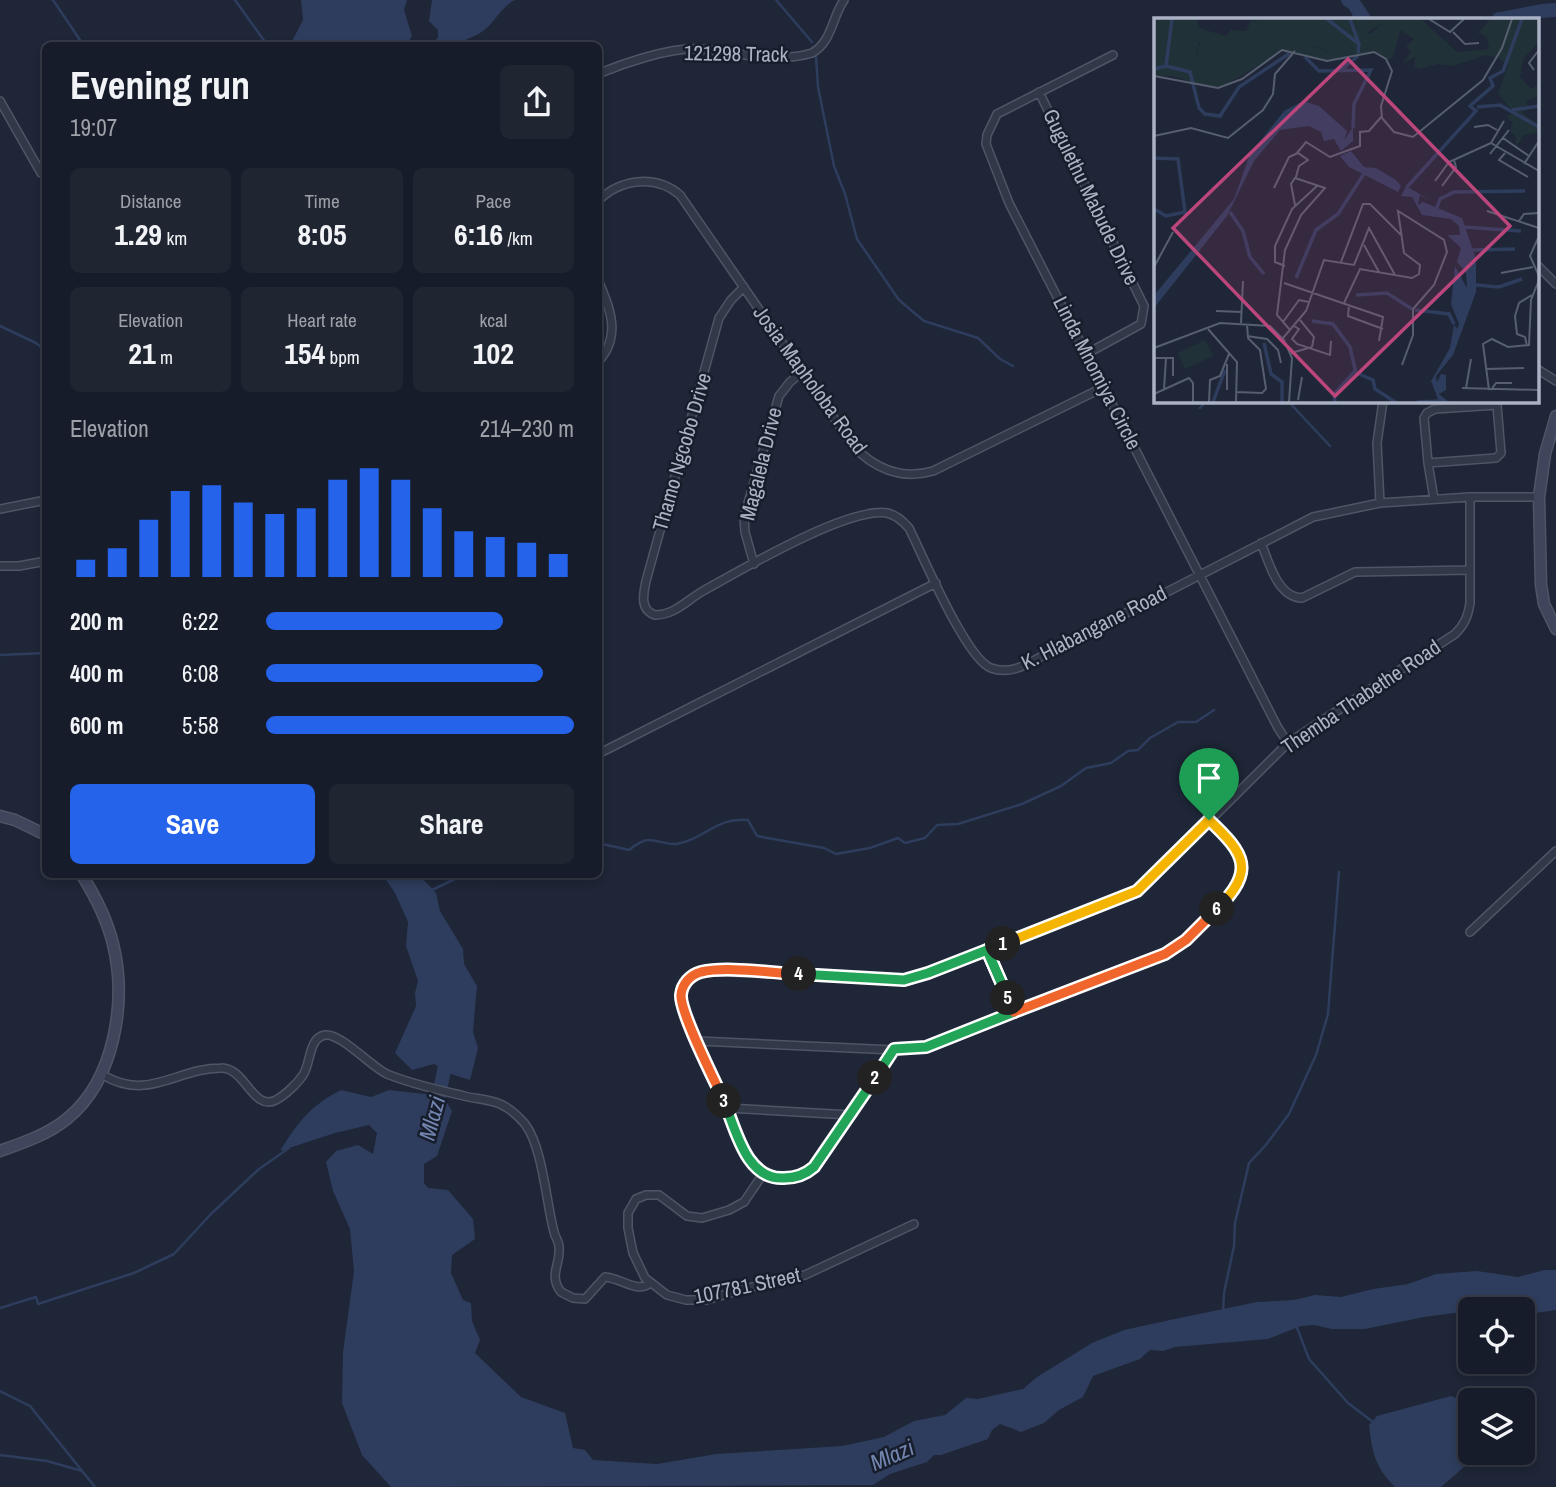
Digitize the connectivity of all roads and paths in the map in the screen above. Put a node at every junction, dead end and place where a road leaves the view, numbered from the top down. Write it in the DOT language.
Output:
graph roads {
  1 [pos="844,0"];
  2 [pos="1113,55"];
  3 [pos="602,72"];
  4 [pos="1039,92"];
  5 [pos="0,101"];
  6 [pos="41,173"];
  7 [pos="602,198"];
  8 [pos="1538,266"];
  9 [pos="1556,284"];
  10 [pos="744,287"];
  11 [pos="602,289"];
  12 [pos="1088,353"];
  13 [pos="602,355"];
  14 [pos="1538,370"];
  15 [pos="803,372"];
  16 [pos="1556,381"];
  17 [pos="1104,387"];
  18 [pos="1383,402"];
  19 [pos="1495,403"];
  20 [pos="1556,416"];
  21 [pos="1552,441"];
  22 [pos="1428,463"];
  23 [pos="1470,497"];
  24 [pos="1539,497"];
  25 [pos="1434,499"];
  26 [pos="42,501"];
  27 [pos="1380,503"];
  28 [pos="0,509"];
  29 [pos="1261,543"];
  30 [pos="42,562"];
  31 [pos="754,564"];
  32 [pos="0,566"];
  33 [pos="1470,570"];
  34 [pos="1200,574"];
  35 [pos="936,583"];
  36 [pos="660,615"];
  37 [pos="1556,629"];
  38 [pos="1288,743"];
  39 [pos="602,752"];
  40 [pos="0,816"];
  41 [pos="1209,820"];
  42 [pos="42,833"];
  43 [pos="1556,851"];
  44 [pos="84,878"];
  45 [pos="1470,932"];
  46 [pos="987,950"];
  47 [pos="1014,1012"];
  48 [pos="698,1041"];
  49 [pos="894,1049"];
  50 [pos="103,1075"];
  51 [pos="727,1108"];
  52 [pos="849,1115"];
  53 [pos="0,1151"];
  54 [pos="763,1174"];
  55 [pos="914,1224"];
  56 [pos="650,1283"];
  1 -- 3 [label="street, 121298 Track"];
  2 -- 4 [label="street, Linda Mnomiya Circle"];
  4 -- 12 [label="street, Linda Mnomiya Circle"];
  4 -- 12 [label="street, Gugulethu Mabude Drive"];
  5 -- 6 [label="street"];
  7 -- 10 [label="street, Josia Mapholoba Road"];
  8 -- 9 [label="street"];
  10 -- 15 [label="street, Josia Mapholoba Road"];
  10 -- 36 [label="street, Thamo Ngcobo Drive"];
  11 -- 13 [label="street"];
  12 -- 17 [label="street, Linda Mnomiya Circle"];
  14 -- 16 [label="street"];
  15 -- 17 [label="street, Josia Mapholoba Road"];
  15 -- 31 [label="street, Magalela Drive"];
  17 -- 34 [label="street, Linda Mnomiya Circle"];
  18 -- 27 [label="street"];
  19 -- 22 [label="street"];
  19 -- 22 [label="street"];
  20 -- 21 [label="street"];
  21 -- 24 [label="street"];
  22 -- 25 [label="street"];
  23 -- 24 [label="street, K. Hlabangane Road"];
  23 -- 25 [label="street, K. Hlabangane Road"];
  23 -- 33 [label="street, Themba Thabethe Road"];
  24 -- 37 [label="street"];
  25 -- 27 [label="street, K. Hlabangane Road"];
  26 -- 28 [label="street"];
  27 -- 29 [label="street, K. Hlabangane Road"];
  29 -- 33 [label="street"];
  29 -- 34 [label="street, K. Hlabangane Road"];
  30 -- 32 [label="street"];
  31 -- 35 [label="street, K. Hlabangane Road"];
  31 -- 36 [label="street, K. Hlabangane Road"];
  33 -- 38 [label="street, Themba Thabethe Road"];
  34 -- 35 [label="street, K. Hlabangane Road"];
  34 -- 38 [label="street, Linda Mnomiya Circle"];
  35 -- 39 [label="street"];
  38 -- 41 [label="street, Themba Thabethe Road"];
  40 -- 42 [label="street"];
  41 -- 46 [label="street, Themba Thabethe Road"];
  41 -- 47 [label="street"];
  43 -- 45 [label="street"];
  44 -- 50 [label="street"];
  46 -- 47 [label="street"];
  46 -- 48 [label="street, Themba Thabethe Road"];
  47 -- 49 [label="street"];
  48 -- 49 [label="street"];
  48 -- 51 [label="street, Themba Thabethe Road"];
  49 -- 52 [label="street"];
  50 -- 53 [label="street"];
  50 -- 56 [label="street, 107781 Street"];
  51 -- 52 [label="street"];
  51 -- 54 [label="street, Themba Thabethe Road"];
  52 -- 54 [label="street"];
  54 -- 56 [label="street"];
  55 -- 56 [label="street, 107781 Street"];
}
